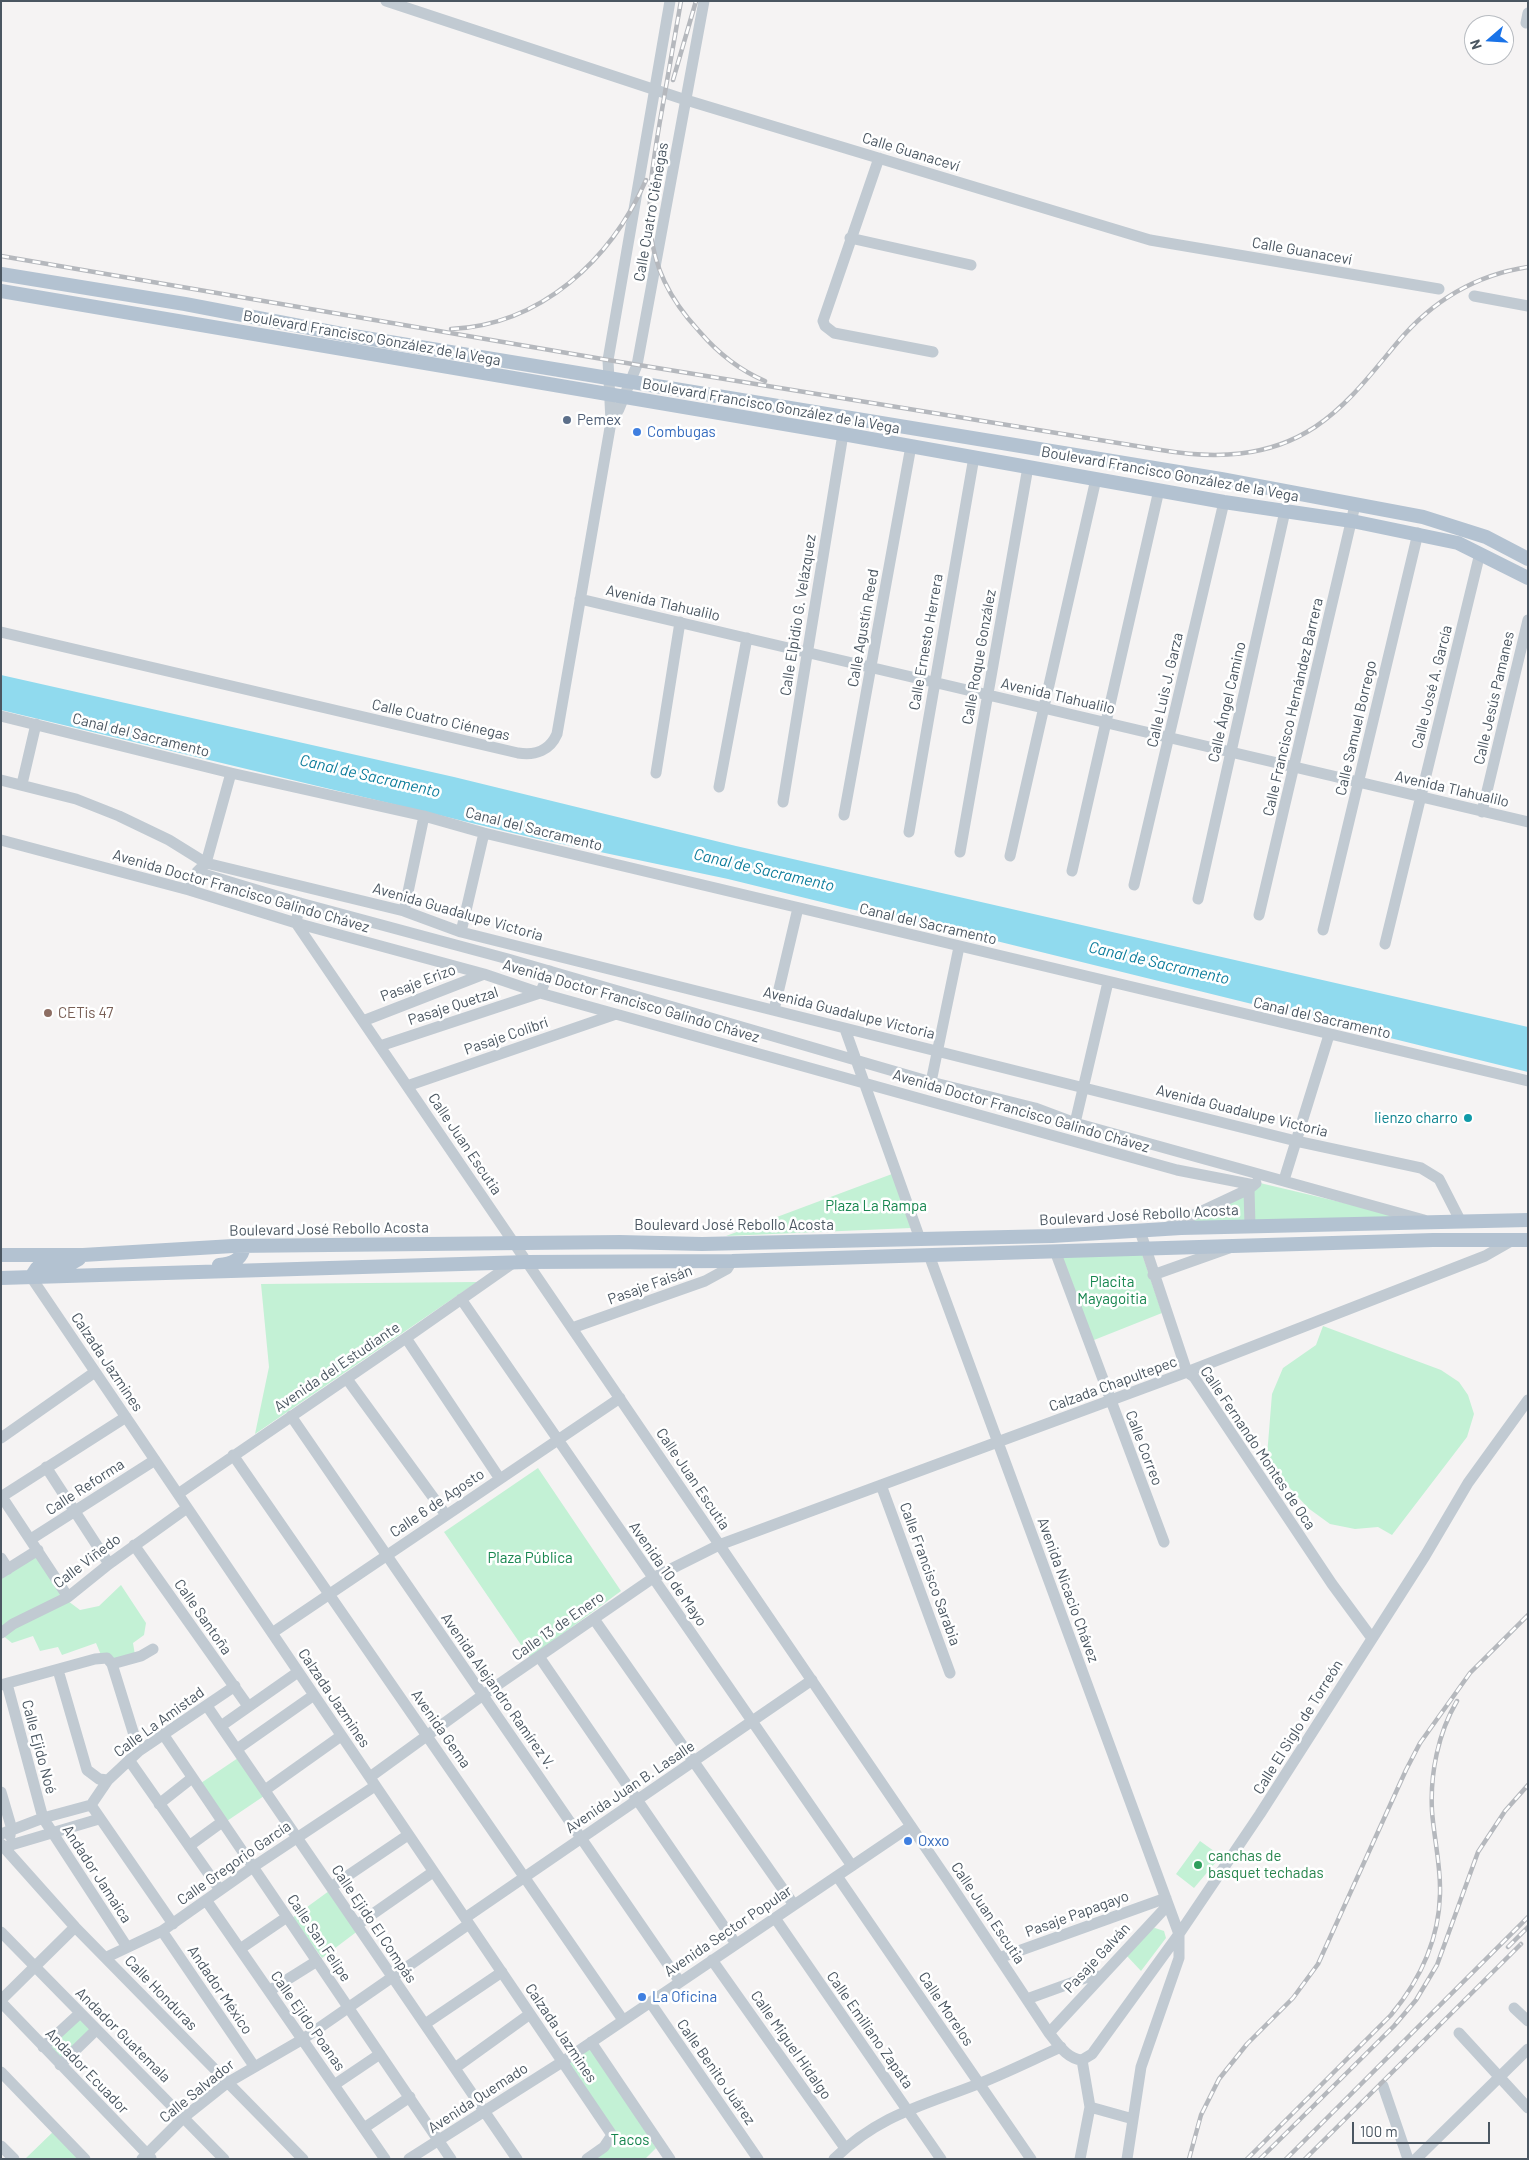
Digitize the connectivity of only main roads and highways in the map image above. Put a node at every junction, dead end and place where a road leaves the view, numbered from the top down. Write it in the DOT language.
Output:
graph roads {
  1 [pos="1,274"];
  2 [pos="70,285"];
  3 [pos="1,291"];
  4 [pos="67,302"];
  5 [pos="185,304"];
  6 [pos="181,320"];
  7 [pos="1528,558"];
  8 [pos="1528,578"];
  9 [pos="1528,1220"];
  10 [pos="1002,1237"];
  11 [pos="1528,1240"];
  12 [pos="244,1246"];
  13 [pos="1,1255"];
  14 [pos="83,1255"];
  15 [pos="929,1255"];
  16 [pos="186,1273"];
  17 [pos="31,1277"];
  18 [pos="1,1278"];
  1 -- 2 [label="main road, Boulevard Francisco González de la Vega"];
  2 -- 4 [label="main road"];
  2 -- 5 [label="main road, Boulevard Francisco González de la Vega"];
  3 -- 4 [label="main road, Boulevard Francisco González de la Vega"];
  4 -- 6 [label="main road, Boulevard Francisco González de la Vega"];
  5 -- 6 [label="main road"];
  5 -- 7 [label="main road, Boulevard Francisco González de la Vega"];
  6 -- 8 [label="main road, Boulevard Francisco González de la Vega"];
  9 -- 10 [label="main road, Boulevard José Rebollo Acosta"];
  10 -- 12 [label="main road, Boulevard José Rebollo Acosta"];
  10 -- 15 [label="main road"];
  11 -- 15 [label="main road"];
  12 -- 14 [label="main road, Boulevard José Rebollo Acosta"];
  12 -- 16 [label="main road"];
  13 -- 14 [label="main road, Boulevard José Rebollo Acosta"];
  14 -- 17 [label="main road"];
  15 -- 16 [label="main road"];
  16 -- 17 [label="main road"];
  17 -- 18 [label="main road"];
}
